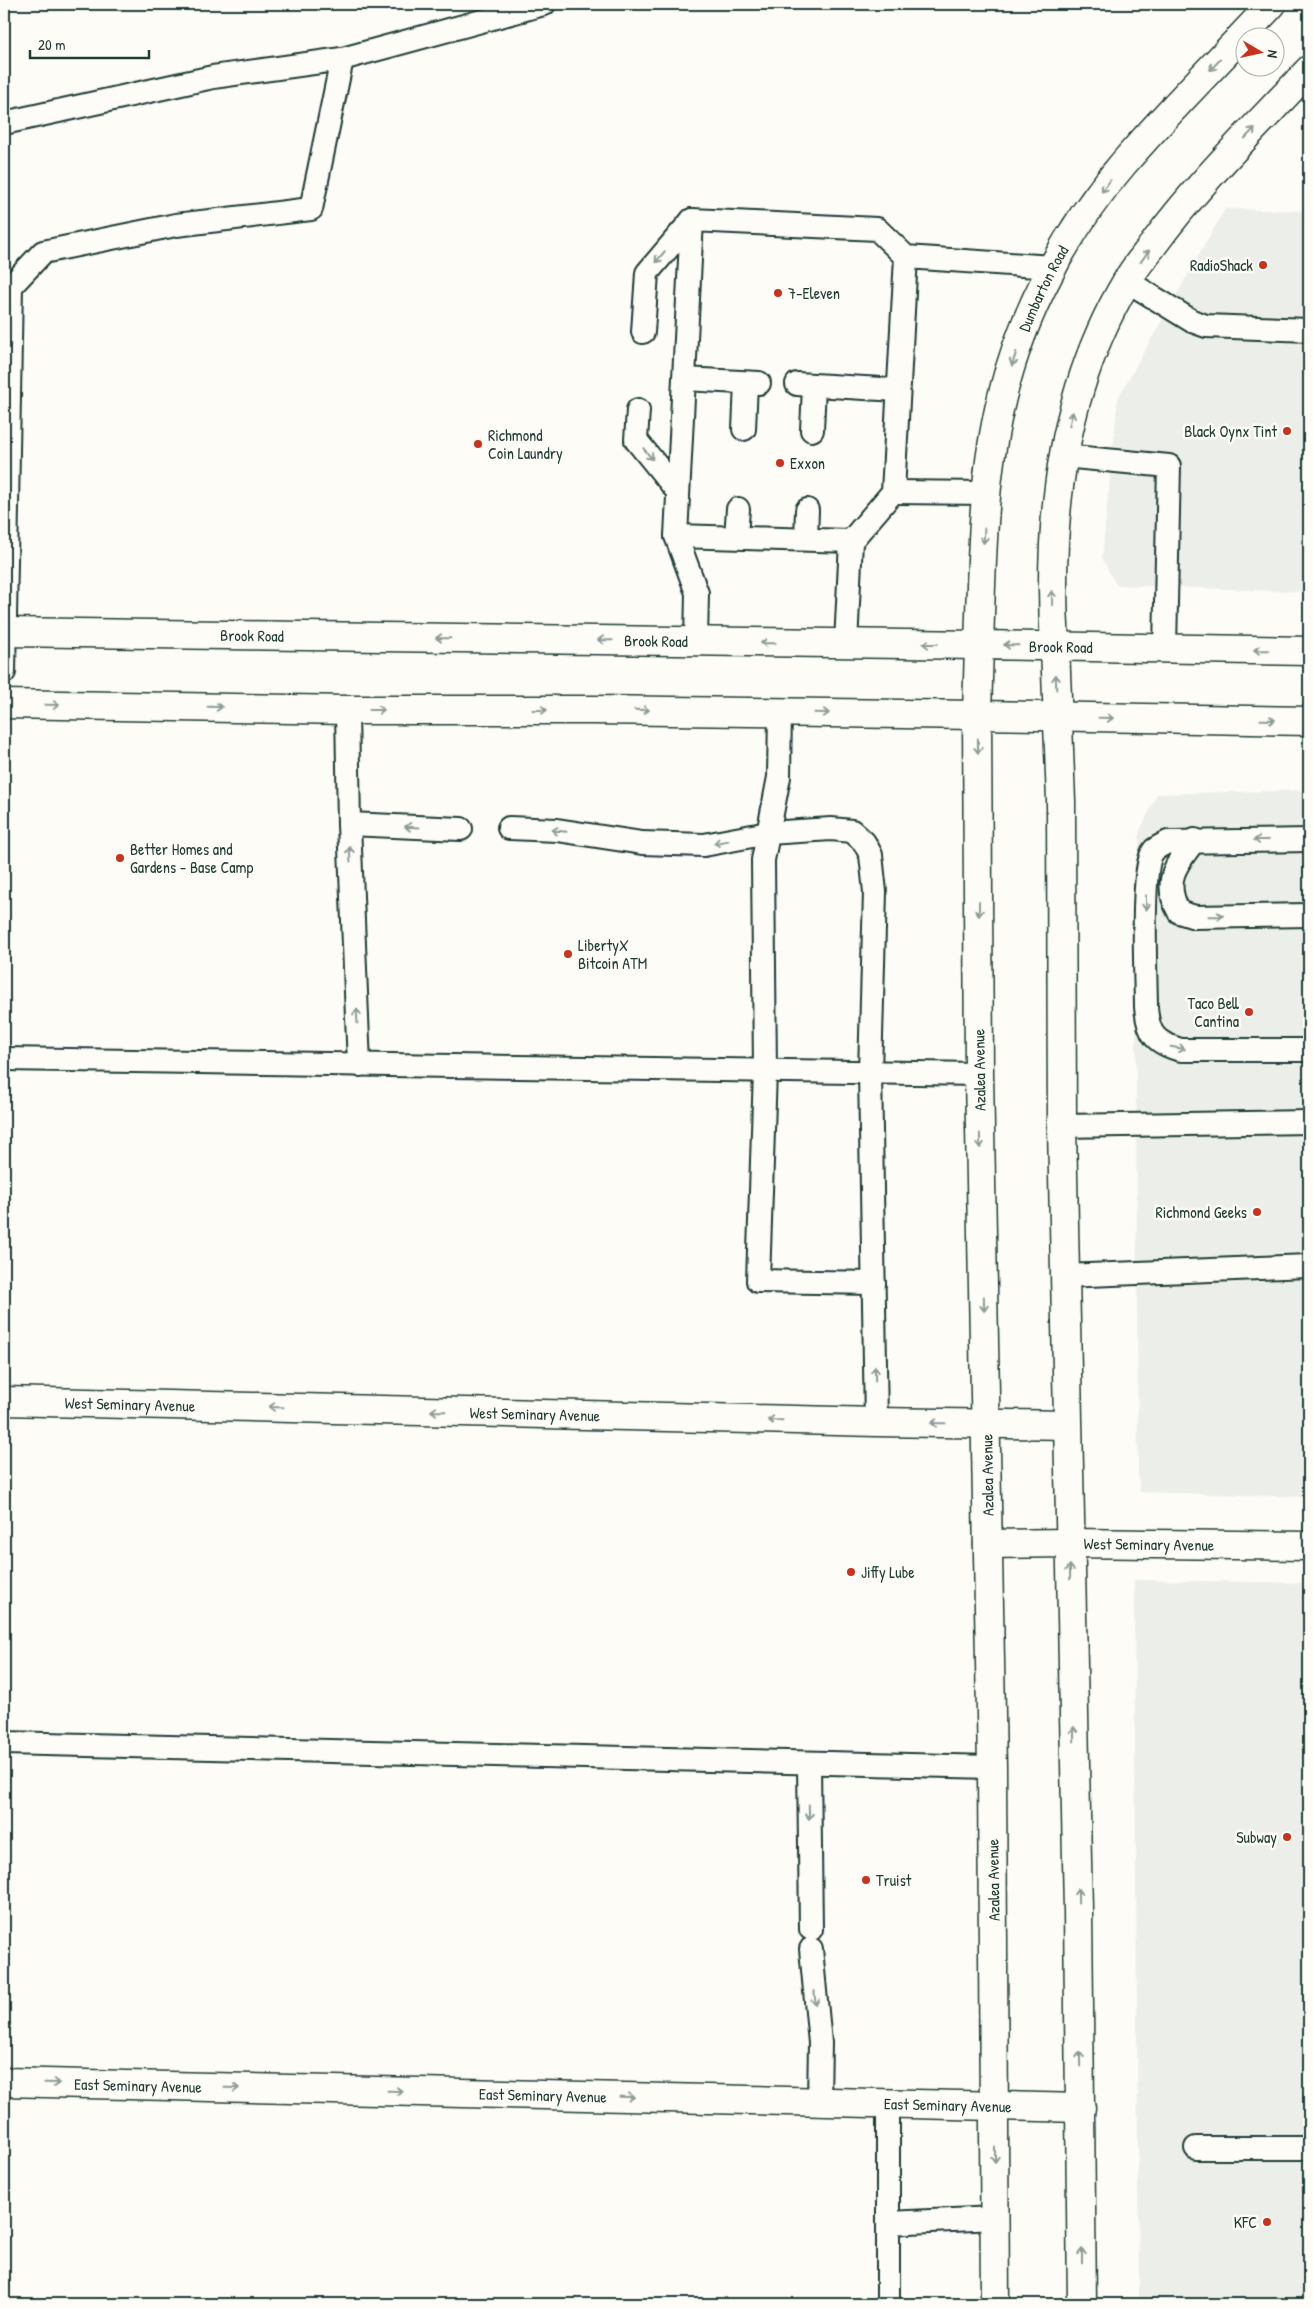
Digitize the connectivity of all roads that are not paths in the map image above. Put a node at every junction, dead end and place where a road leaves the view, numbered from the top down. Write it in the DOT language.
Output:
graph roads {
  1 [pos="544,4"];
  2 [pos="1272,4"];
  3 [pos="342,59"];
  4 [pos="1309,70"];
  5 [pos="4,123"];
  6 [pos="692,220"];
  7 [pos="906,257"];
  8 [pos="1052,267"];
  9 [pos="1127,280"];
  10 [pos="1309,330"];
  11 [pos="643,332"];
  12 [pos="684,379"];
  13 [pos="898,390"];
  14 [pos="638,410"];
  15 [pos="744,429"];
  16 [pos="812,430"];
  17 [pos="1063,456"];
  18 [pos="678,492"];
  19 [pos="893,492"];
  20 [pos="988,493"];
  21 [pos="738,509"];
  22 [pos="808,510"];
  23 [pos="676,536"];
  24 [pos="736,537"];
  25 [pos="806,539"];
  26 [pos="851,541"];
  27 [pos="5,632"];
  28 [pos="696,642"];
  29 [pos="846,644"];
  30 [pos="979,645"];
  31 [pos="1055,646"];
  32 [pos="1165,648"];
  33 [pos="1309,651"];
  34 [pos="4,672"];
  35 [pos="4,704"];
  36 [pos="347,710"];
  37 [pos="780,713"];
  38 [pos="977,715"];
  39 [pos="1057,717"];
  40 [pos="1309,721"];
  41 [pos="348,824"];
  42 [pos="509,828"];
  43 [pos="461,829"];
  44 [pos="768,832"];
  45 [pos="1195,840"];
  46 [pos="1309,840"];
  47 [pos="1309,915"];
  48 [pos="1309,1050"];
  49 [pos="4,1059"];
  50 [pos="359,1065"];
  51 [pos="765,1070"];
  52 [pos="870,1072"];
  53 [pos="979,1074"];
  54 [pos="1309,1122"];
  55 [pos="1062,1126"];
  56 [pos="1309,1266"];
  57 [pos="1064,1276"];
  58 [pos="874,1283"];
  59 [pos="4,1401"];
  60 [pos="876,1422"];
  61 [pos="987,1424"];
  62 [pos="1067,1425"];
  63 [pos="1069,1543"];
  64 [pos="988,1544"];
  65 [pos="1309,1546"];
  66 [pos="4,1743"];
  67 [pos="809,1763"];
  68 [pos="992,1767"];
  69 [pos="4,2082"];
  70 [pos="819,2100"];
  71 [pos="888,2103"];
  72 [pos="995,2106"];
  73 [pos="1081,2108"];
  74 [pos="1196,2148"];
  75 [pos="1309,2148"];
  76 [pos="995,2218"];
  77 [pos="888,2223"];
  78 [pos="888,2304"];
  79 [pos="995,2304"];
  80 [pos="1082,2304"];
  1 -- 3 [label="lane"];
  2 -- 8 [label="main road, Dumbarton Road, one-way"];
  3 -- 5 [label="lane"];
  3 -- 27 [label="lane"];
  9 -- 4 [label="main road, one-way"];
  6 -- 7 [label="lane"];
  6 -- 11 [label="lane, one-way"];
  6 -- 12 [label="lane"];
  7 -- 8 [label="lane"];
  7 -- 13 [label="lane"];
  8 -- 20 [label="main road, Dumbarton Road, one-way"];
  9 -- 10 [label="lane"];
  17 -- 9 [label="main road, one-way"];
  12 -- 15 [label="lane"];
  12 -- 18 [label="lane"];
  13 -- 16 [label="lane"];
  13 -- 19 [label="lane"];
  14 -- 18 [label="lane, one-way"];
  31 -- 17 [label="main road, one-way"];
  17 -- 32 [label="lane"];
  18 -- 23 [label="lane"];
  19 -- 20 [label="lane"];
  19 -- 26 [label="lane"];
  20 -- 30 [label="main road, Dumbarton Road, one-way"];
  21 -- 24 [label="lane"];
  22 -- 25 [label="lane"];
  23 -- 24 [label="lane"];
  23 -- 28 [label="lane"];
  24 -- 25 [label="lane"];
  25 -- 26 [label="lane"];
  26 -- 29 [label="lane"];
  28 -- 27 [label="main road, Brook Road, one-way"];
  27 -- 34 [label="lane"];
  29 -- 28 [label="main road, Brook Road, one-way"];
  30 -- 29 [label="main road, Brook Road, one-way"];
  31 -- 30 [label="main road, Brook Road, one-way"];
  30 -- 38 [label="main road, Azalea Avenue"];
  31 -- 32 [label="main road, Brook Road"];
  39 -- 31 [label="main road, one-way"];
  33 -- 32 [label="main road, Brook Road, one-way"];
  35 -- 36 [label="main road, one-way"];
  36 -- 37 [label="main road, one-way"];
  36 -- 41 [label="lane"];
  37 -- 38 [label="main road, one-way"];
  37 -- 44 [label="lane"];
  38 -- 39 [label="main road"];
  38 -- 53 [label="main road, Azalea Avenue, one-way"];
  39 -- 40 [label="main road, one-way"];
  39 -- 55 [label="main road"];
  43 -- 41 [label="lane, one-way"];
  50 -- 41 [label="lane, one-way"];
  44 -- 42 [label="lane, one-way"];
  44 -- 51 [label="lane"];
  44 -- 52 [label="lane"];
  46 -- 45 [label="lane, one-way"];
  45 -- 47 [label="lane, one-way"];
  45 -- 48 [label="lane, one-way"];
  49 -- 50 [label="lane"];
  50 -- 51 [label="lane"];
  51 -- 52 [label="lane"];
  51 -- 58 [label="lane"];
  52 -- 53 [label="lane"];
  52 -- 58 [label="lane"];
  53 -- 61 [label="main road, Azalea Avenue, one-way"];
  54 -- 55 [label="lane"];
  55 -- 57 [label="main road"];
  56 -- 57 [label="lane"];
  57 -- 62 [label="main road"];
  60 -- 58 [label="lane, one-way"];
  60 -- 59 [label="main road, West Seminary Avenue, one-way"];
  61 -- 60 [label="main road, West Seminary Avenue, one-way"];
  61 -- 62 [label="main road, West Seminary Avenue"];
  61 -- 64 [label="main road, Azalea Avenue"];
  62 -- 63 [label="main road"];
  63 -- 64 [label="main road, West Seminary Avenue"];
  63 -- 65 [label="main road, West Seminary Avenue"];
  73 -- 63 [label="main road, one-way"];
  64 -- 68 [label="main road, Azalea Avenue"];
  66 -- 67 [label="lane"];
  67 -- 68 [label="lane"];
  67 -- 70 [label="lane, one-way"];
  68 -- 72 [label="main road, Azalea Avenue"];
  69 -- 70 [label="main road, East Seminary Avenue, one-way"];
  70 -- 71 [label="main road, East Seminary Avenue"];
  71 -- 72 [label="main road, East Seminary Avenue"];
  71 -- 77 [label="lane"];
  72 -- 73 [label="main road, East Seminary Avenue"];
  72 -- 76 [label="main road, Azalea Avenue, one-way"];
  80 -- 73 [label="main road, one-way"];
  74 -- 75 [label="lane"];
  76 -- 77 [label="lane"];
  76 -- 79 [label="main road, Azalea Avenue"];
  77 -- 78 [label="lane"];
}
